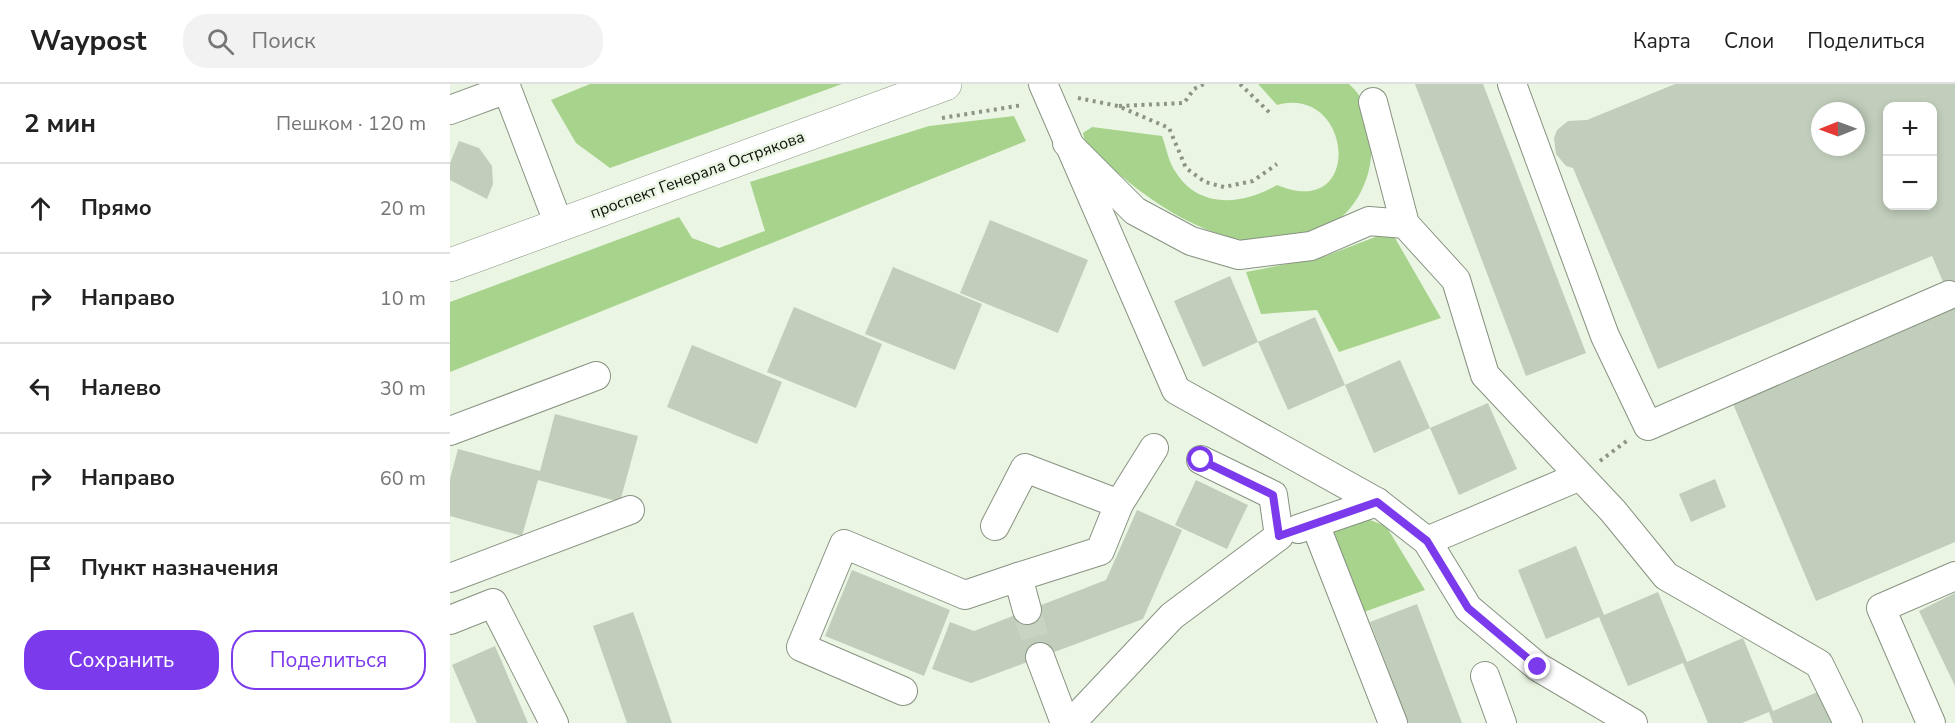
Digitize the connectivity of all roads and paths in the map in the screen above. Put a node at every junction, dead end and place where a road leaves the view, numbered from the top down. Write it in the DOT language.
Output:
graph roads {
  1 [pos="945,84"];
  2 [pos="1043,84"];
  3 [pos="1204,84"];
  4 [pos="1240,84"];
  5 [pos="1512,84"];
  6 [pos="511,86"];
  7 [pos="1082,98"];
  8 [pos="1373,102"];
  9 [pos="1118,106"];
  10 [pos="450,110"];
  11 [pos="1270,113"];
  12 [pos="1067,143"];
  13 [pos="1277,164"];
  14 [pos="1405,224"];
  15 [pos="559,225"];
  16 [pos="450,265"];
  17 [pos="1949,295"];
  18 [pos="596,376"];
  19 [pos="1648,426"];
  20 [pos="450,431"];
  21 [pos="1154,448"];
  22 [pos="1201,460"];
  23 [pos="1578,477"];
  24 [pos="1377,502"];
  25 [pos="1119,504"];
  26 [pos="630,510"];
  27 [pos="1315,524"];
  28 [pos="995,526"];
  29 [pos="1279,536"];
  30 [pos="1427,541"];
  31 [pos="1955,576"];
  32 [pos="450,578"];
  33 [pos="1018,578"];
  34 [pos="1027,610"];
  35 [pos="450,620"];
  36 [pos="1040,657"];
  37 [pos="1485,676"];
  38 [pos="903,691"];
  39 [pos="554,723"];
  40 [pos="1065,723"];
  41 [pos="1071,723"];
  42 [pos="1393,723"];
  43 [pos="1502,723"];
  44 [pos="1633,723"];
  45 [pos="1848,723"];
  46 [pos="1931,723"];
  1 -- 15 [label="main road, проспект Генерала Острякова"];
  2 -- 12 [label="street"];
  3 -- 9 [label="path"];
  4 -- 11 [label="path"];
  5 -- 19 [label="street"];
  6 -- 10 [label="street"];
  6 -- 15 [label="street"];
  7 -- 9 [label="path"];
  8 -- 14 [label="street"];
  9 -- 13 [label="path"];
  12 -- 14 [label="street"];
  12 -- 24 [label="street"];
  14 -- 23 [label="street"];
  15 -- 16 [label="main road, проспект Генерала Острякова"];
  17 -- 19 [label="street"];
  18 -- 20 [label="street"];
  19 -- 23 [label="path"];
  21 -- 25 [label="street"];
  22 -- 29 [label="street"];
  23 -- 30 [label="street"];
  23 -- 45 [label="street"];
  24 -- 27 [label="street"];
  24 -- 30 [label="street"];
  25 -- 28 [label="street"];
  25 -- 33 [label="street"];
  26 -- 32 [label="street"];
  27 -- 29 [label="street"];
  27 -- 42 [label="street"];
  29 -- 41 [label="street"];
  30 -- 44 [label="street"];
  31 -- 46 [label="street"];
  33 -- 34 [label="street"];
  33 -- 38 [label="street"];
  35 -- 39 [label="street"];
  36 -- 40 [label="street"];
  37 -- 43 [label="street"];
}
